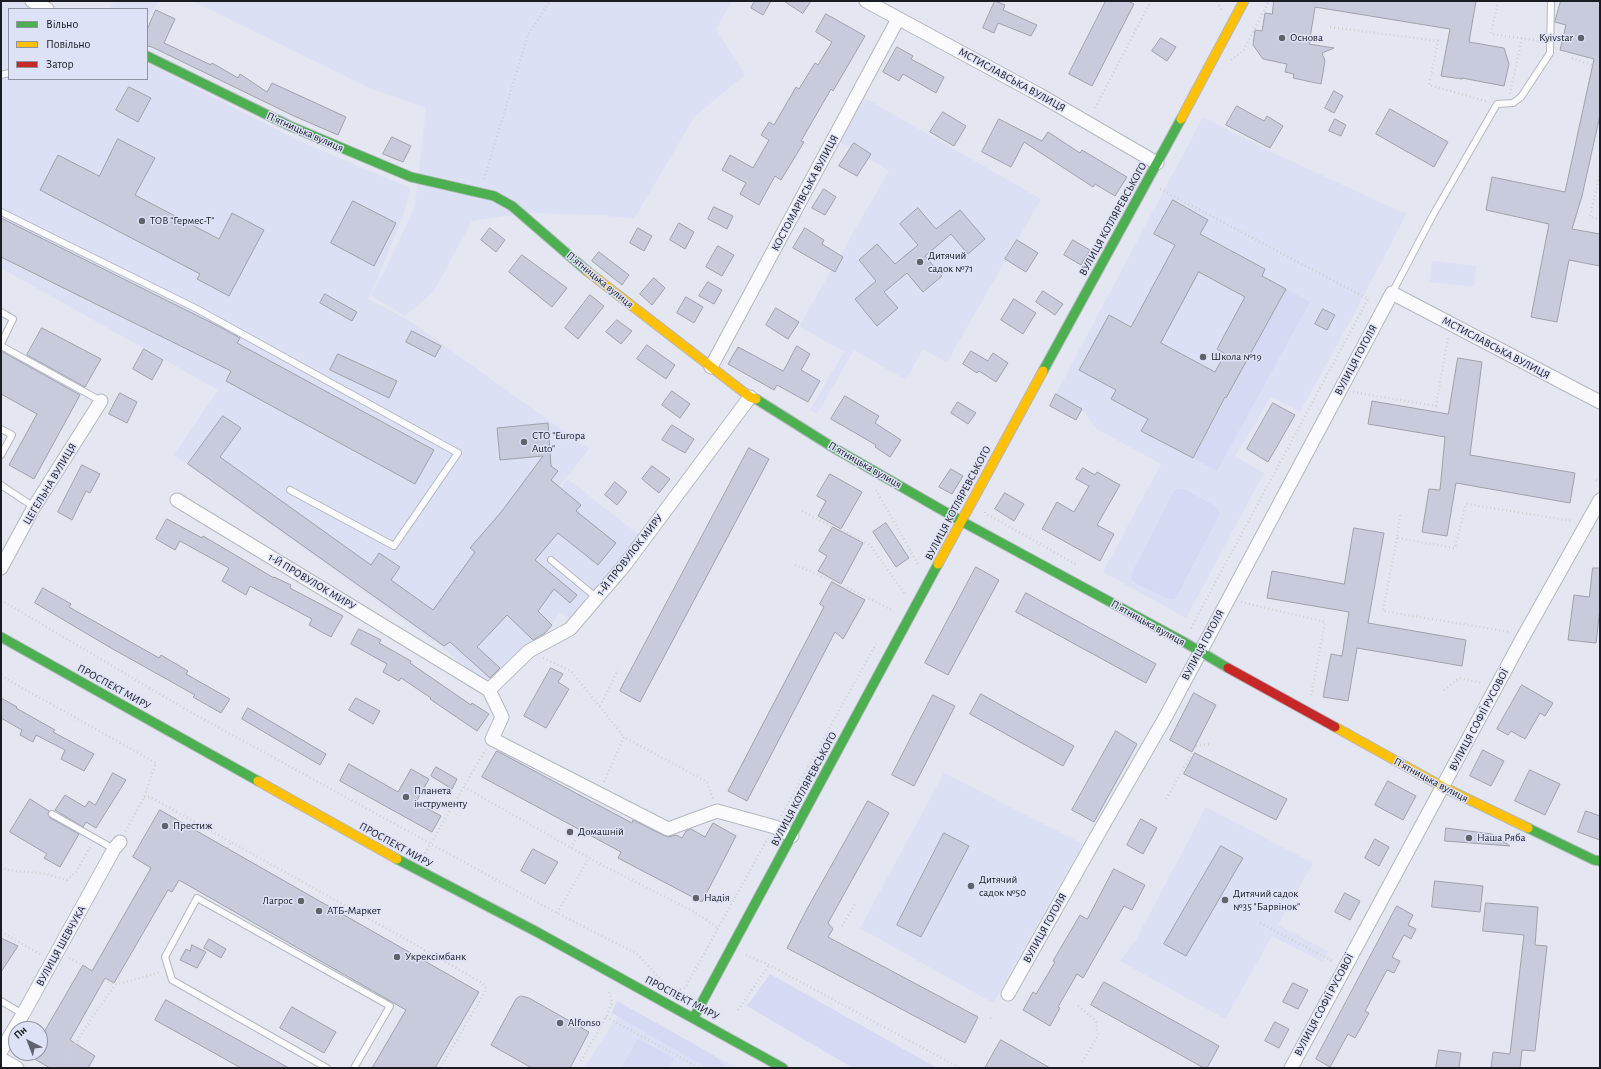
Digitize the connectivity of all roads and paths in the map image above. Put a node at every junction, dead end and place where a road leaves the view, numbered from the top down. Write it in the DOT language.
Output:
graph roads {
  1 [pos="32,1"];
  2 [pos="550,1"];
  3 [pos="866,1"];
  4 [pos="1151,1"];
  5 [pos="1218,1"];
  6 [pos="1244,1"];
  7 [pos="1269,1"];
  8 [pos="1498,1"];
  9 [pos="1551,1"];
  10 [pos="45,8"];
  11 [pos="1221,11"];
  12 [pos="898,18"];
  13 [pos="1330,26"];
  14 [pos="1522,38"];
  15 [pos="1549,43"];
  16 [pos="148,56"];
  17 [pos="1572,58"];
  18 [pos="1226,64"];
  19 [pos="1600,68"];
  20 [pos="1497,104"];
  21 [pos="1508,104"];
  22 [pos="1095,108"];
  23 [pos="1157,163"];
  24 [pos="1600,172"];
  25 [pos="1160,188"];
  26 [pos="479,192"];
  27 [pos="1,212"];
  28 [pos="1600,219"];
  29 [pos="1392,293"];
  30 [pos="1,312"];
  31 [pos="1448,337"];
  32 [pos="1,345"];
  33 [pos="711,367"];
  34 [pos="1351,392"];
  35 [pos="750,397"];
  36 [pos="101,401"];
  37 [pos="1600,402"];
  38 [pos="1,429"];
  39 [pos="1,455"];
  40 [pos="1596,480"];
  41 [pos="1600,482"];
  42 [pos="1,485"];
  43 [pos="874,487"];
  44 [pos="290,490"];
  45 [pos="177,500"];
  46 [pos="1600,500"];
  47 [pos="34,507"];
  48 [pos="802,511"];
  49 [pos="1400,515"];
  50 [pos="1573,520"];
  51 [pos="962,521"];
  52 [pos="834,527"];
  53 [pos="840,529"];
  54 [pos="1397,538"];
  55 [pos="551,560"];
  56 [pos="795,566"];
  57 [pos="919,566"];
  58 [pos="1,568"];
  59 [pos="833,581"];
  60 [pos="840,584"];
  61 [pos="904,593"];
  62 [pos="597,598"];
  63 [pos="1,600"];
  64 [pos="1237,601"];
  65 [pos="890,618"];
  66 [pos="1191,628"];
  67 [pos="1510,632"];
  68 [pos="1,637"];
  69 [pos="879,638"];
  70 [pos="529,651"];
  71 [pos="1199,652"];
  72 [pos="618,670"];
  73 [pos="1,676"];
  74 [pos="1482,683"];
  75 [pos="488,690"];
  76 [pos="1444,690"];
  77 [pos="1311,697"];
  78 [pos="600,706"];
  79 [pos="624,737"];
  80 [pos="492,739"];
  81 [pos="1210,744"];
  82 [pos="1196,746"];
  83 [pos="1193,752"];
  84 [pos="464,786"];
  85 [pos="1443,787"];
  86 [pos="599,794"];
  87 [pos="144,797"];
  88 [pos="1166,799"];
  89 [pos="717,811"];
  90 [pos="52,814"];
  91 [pos="775,827"];
  92 [pos="580,830"];
  93 [pos="792,836"];
  94 [pos="96,838"];
  95 [pos="231,842"];
  96 [pos="430,843"];
  97 [pos="117,846"];
  98 [pos="228,848"];
  99 [pos="571,848"];
  100 [pos="589,858"];
  101 [pos="1600,861"];
  102 [pos="1,866"];
  103 [pos="416,870"];
  104 [pos="855,904"];
  105 [pos="557,913"];
  106 [pos="1260,923"];
  107 [pos="842,926"];
  108 [pos="718,928"];
  109 [pos="1,932"];
  110 [pos="425,950"];
  111 [pos="746,955"];
  112 [pos="420,958"];
  113 [pos="52,961"];
  114 [pos="1332,961"];
  115 [pos="770,965"];
  116 [pos="169,970"];
  117 [pos="105,979"];
  118 [pos="115,985"];
  119 [pos="666,985"];
  120 [pos="671,990"];
  121 [pos="609,992"];
  122 [pos="1008,994"];
  123 [pos="1,1001"];
  124 [pos="1078,1006"];
  125 [pos="738,1010"];
  126 [pos="23,1014"];
  127 [pos="606,1017"];
  128 [pos="694,1017"];
  129 [pos="1,1051"];
  130 [pos="1,1059"];
  131 [pos="581,1061"];
  132 [pos="1082,1062"];
  133 [pos="17,1068"];
  134 [pos="60,1068"];
  135 [pos="327,1068"];
  136 [pos="354,1068"];
  137 [pos="440,1068"];
  138 [pos="700,1068"];
  139 [pos="783,1068"];
  140 [pos="960,1068"];
  141 [pos="1291,1068"];
  1 -- 10 [label="street"];
  2 -- 26 [label="path"];
  3 -- 12 [label="street, МСТИСЛАВСЬКА ВУЛИЦЯ"];
  4 -- 22 [label="path"];
  5 -- 11 [label="path"];
  6 -- 23 [label="street, ВУЛИЦЯ КОТЛЯРЕВСЬКОГО"];
  7 -- 18 [label="path"];
  8 -- 14 [label="path"];
  9 -- 15 [label="lane"];
  12 -- 23 [label="street, МСТИСЛАВСЬКА ВУЛИЦЯ"];
  12 -- 33 [label="street, КОСТОМАРІВСЬКА ВУЛИЦЯ"];
  13 -- 20 [label="path"];
  14 -- 15 [label="path"];
  14 -- 21 [label="path"];
  15 -- 21 [label="lane"];
  16 -- 26 [label="street, Пʼятницька вулиця"];
  17 -- 19 [label="path"];
  20 -- 21 [label="lane"];
  20 -- 29 [label="lane"];
  23 -- 51 [label="street, ВУЛИЦЯ КОТЛЯРЕВСЬКОГО"];
  24 -- 28 [label="path"];
  25 -- 66 [label="path"];
  26 -- 33 [label="street, Пʼятницька вулиця"];
  27 -- 44 [label="lane"];
  29 -- 37 [label="street, МСТИСЛАВСЬКА ВУЛИЦЯ"];
  29 -- 71 [label="street, ВУЛИЦЯ ГОГОЛЯ"];
  30 -- 32 [label="lane"];
  31 -- 34 [label="path"];
  32 -- 36 [label="lane"];
  33 -- 35 [label="street, Пʼятницька вулиця"];
  35 -- 51 [label="street, Пʼятницька вулиця"];
  35 -- 62 [label="street, 1-Й ПРОВУЛОК МИРУ"];
  36 -- 47 [label="street, ЦЕГЕЛЬНА ВУЛИЦЯ"];
  38 -- 39 [label="lane"];
  40 -- 41 [label="path"];
  42 -- 47 [label="lane"];
  43 -- 57 [label="path"];
  45 -- 75 [label="street, 1-Й ПРОВУЛОК МИРУ"];
  46 -- 85 [label="street, ВУЛИЦЯ СОФІЇ РУСОВОЇ"];
  47 -- 58 [label="street, ЦЕГЕЛЬНА ВУЛИЦЯ"];
  48 -- 52 [label="path"];
  49 -- 54 [label="path"];
  50 -- 54 [label="path"];
  51 -- 71 [label="street, Пʼятницька вулиця"];
  51 -- 93 [label="street, ВУЛИЦЯ КОТЛЯРЕВСЬКОГО"];
  53 -- 61 [label="path"];
  54 -- 67 [label="path"];
  55 -- 62 [label="lane"];
  56 -- 59 [label="path"];
  60 -- 65 [label="path"];
  62 -- 70 [label="street, 1-Й ПРОВУЛОК МИРУ"];
  63 -- 96 [label="path"];
  64 -- 77 [label="path"];
  68 -- 103 [label="street, ПРОСПЕКТ МИРУ"];
  69 -- 91 [label="path"];
  70 -- 75 [label="street, 1-Й ПРОВУЛОК МИРУ"];
  70 -- 78 [label="path"];
  71 -- 85 [label="street, Пʼятницька вулиця"];
  71 -- 122 [label="street, ВУЛИЦЯ ГОГОЛЯ"];
  72 -- 78 [label="path"];
  73 -- 87 [label="path"];
  74 -- 76 [label="path"];
  75 -- 80 [label="street"];
  78 -- 79 [label="path"];
  79 -- 86 [label="path"];
  79 -- 89 [label="path"];
  80 -- 84 [label="path"];
  80 -- 86 [label="street"];
  81 -- 82 [label="path"];
  83 -- 88 [label="path"];
  84 -- 96 [label="path"];
  84 -- 99 [label="path"];
  85 -- 101 [label="street, Пʼятницька вулиця"];
  85 -- 141 [label="street, ВУЛИЦЯ СОФІЇ РУСОВОЇ"];
  86 -- 89 [label="street"];
  87 -- 95 [label="path"];
  87 -- 97 [label="path"];
  89 -- 91 [label="street"];
  90 -- 94 [label="lane"];
  91 -- 93 [label="street"];
  91 -- 108 [label="path"];
  92 -- 99 [label="path"];
  93 -- 128 [label="street, ВУЛИЦЯ КОТЛЯРЕВСЬКОГО"];
  94 -- 97 [label="lane"];
  94 -- 102 [label="path"];
  95 -- 98 [label="path"];
  95 -- 110 [label="path"];
  96 -- 103 [label="path"];
  96 -- 105 [label="path"];
  97 -- 113 [label="street, ВУЛИЦЯ ШЕВЧУКА"];
  99 -- 100 [label="path"];
  100 -- 105 [label="path"];
  100 -- 108 [label="path"];
  103 -- 128 [label="street, ПРОСПЕКТ МИРУ"];
  104 -- 107 [label="path"];
  105 -- 119 [label="path"];
  106 -- 114 [label="path"];
  108 -- 120 [label="path"];
  109 -- 113 [label="path"];
  110 -- 112 [label="path"];
  110 -- 137 [label="path"];
  111 -- 115 [label="path"];
  113 -- 126 [label="street, ВУЛИЦЯ ШЕВЧУКА"];
  115 -- 125 [label="path"];
  115 -- 140 [label="path"];
  116 -- 118 [label="path"];
  116 -- 135 [label="lane"];
  116 -- 136 [label="lane"];
  117 -- 118 [label="path"];
  118 -- 134 [label="path"];
  121 -- 127 [label="path"];
  123 -- 126 [label="lane"];
  124 -- 132 [label="path"];
  126 -- 129 [label="street, ВУЛИЦЯ ШЕВЧУКА"];
  127 -- 131 [label="path"];
  127 -- 138 [label="path"];
  128 -- 139 [label="street, ПРОСПЕКТ МИРУ"];
  130 -- 133 [label="street"];
}
